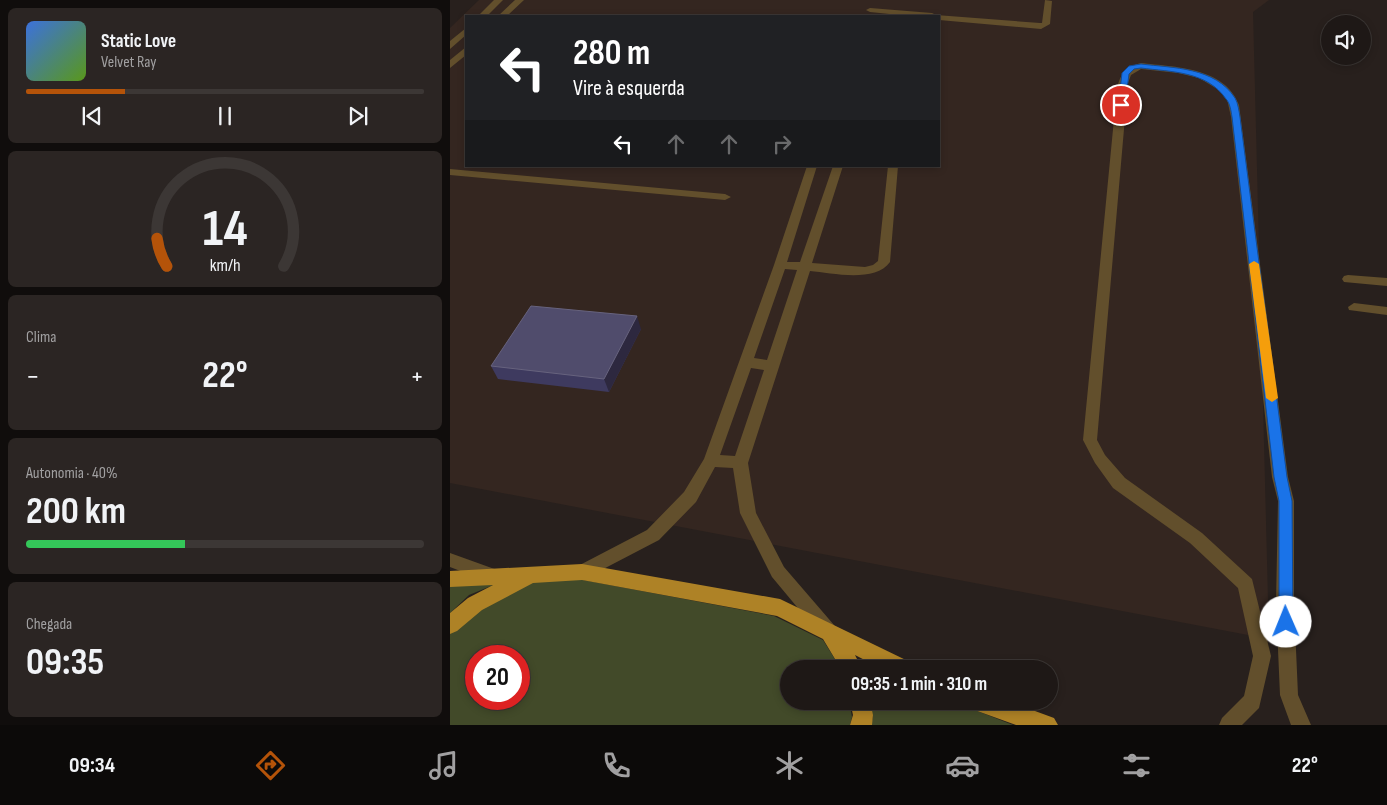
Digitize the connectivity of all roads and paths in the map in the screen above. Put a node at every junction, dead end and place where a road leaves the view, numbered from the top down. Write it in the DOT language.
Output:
graph roads {
  1 [pos="499,0"];
  2 [pos="520,0"];
  3 [pos="874,0"];
  4 [pos="892,0"];
  5 [pos="1048,1"];
  6 [pos="869,13"];
  7 [pos="887,14"];
  8 [pos="483,15"];
  9 [pos="503,15"];
  10 [pos="910,15"];
  11 [pos="940,17"];
  12 [pos="465,32"];
  13 [pos="450,46"];
  14 [pos="465,51"];
  15 [pos="450,65"];
  16 [pos="812,167"];
  17 [pos="838,167"];
  18 [pos="893,167"];
  19 [pos="450,172"];
  20 [pos="726,197"];
  21 [pos="780,265"];
  22 [pos="805,267"];
  23 [pos="1348,279"];
  24 [pos="1387,282"];
  25 [pos="1354,307"];
  26 [pos="1387,311"];
  27 [pos="745,362"];
  28 [pos="773,366"];
  29 [pos="711,460"];
  30 [pos="740,463"];
  31 [pos="450,560"];
  32 [pos="582,572"];
  33 [pos="534,573"];
  34 [pos="495,576"];
  35 [pos="450,579"];
  36 [pos="450,626"];
  37 [pos="830,633"];
  38 [pos="846,660"];
  39 [pos="885,660"];
  40 [pos="862,710"];
  41 [pos="1003,710"];
  42 [pos="861,725"];
  43 [pos="1048,725"];
  44 [pos="1229,725"];
  45 [pos="1301,725"];
  1 -- 8 [label="lane"];
  2 -- 9 [label="lane"];
  3 -- 6 [label="lane"];
  4 -- 7 [label="lane"];
  5 -- 11 [label="lane"];
  6 -- 7 [label="lane"];
  7 -- 10 [label="lane"];
  12 -- 13 [label="lane"];
  14 -- 15 [label="lane"];
  16 -- 21 [label="lane"];
  17 -- 22 [label="lane"];
  18 -- 22 [label="lane"];
  19 -- 20 [label="lane"];
  21 -- 22 [label="lane"];
  21 -- 27 [label="lane"];
  22 -- 28 [label="lane"];
  23 -- 24 [label="lane"];
  25 -- 26 [label="lane"];
  27 -- 28 [label="lane"];
  27 -- 29 [label="lane"];
  28 -- 30 [label="lane"];
  29 -- 30 [label="lane"];
  29 -- 32 [label="lane"];
  30 -- 37 [label="lane"];
  31 -- 34 [label="lane"];
  32 -- 33 [label="highway"];
  32 -- 37 [label="highway"];
  33 -- 34 [label="highway"];
  33 -- 36 [label="highway"];
  34 -- 35 [label="highway"];
  37 -- 38 [label="highway"];
  37 -- 39 [label="highway"];
  40 -- 42 [label="highway"];
  41 -- 43 [label="highway"];
  44 -- 45 [label="lane"];
}
